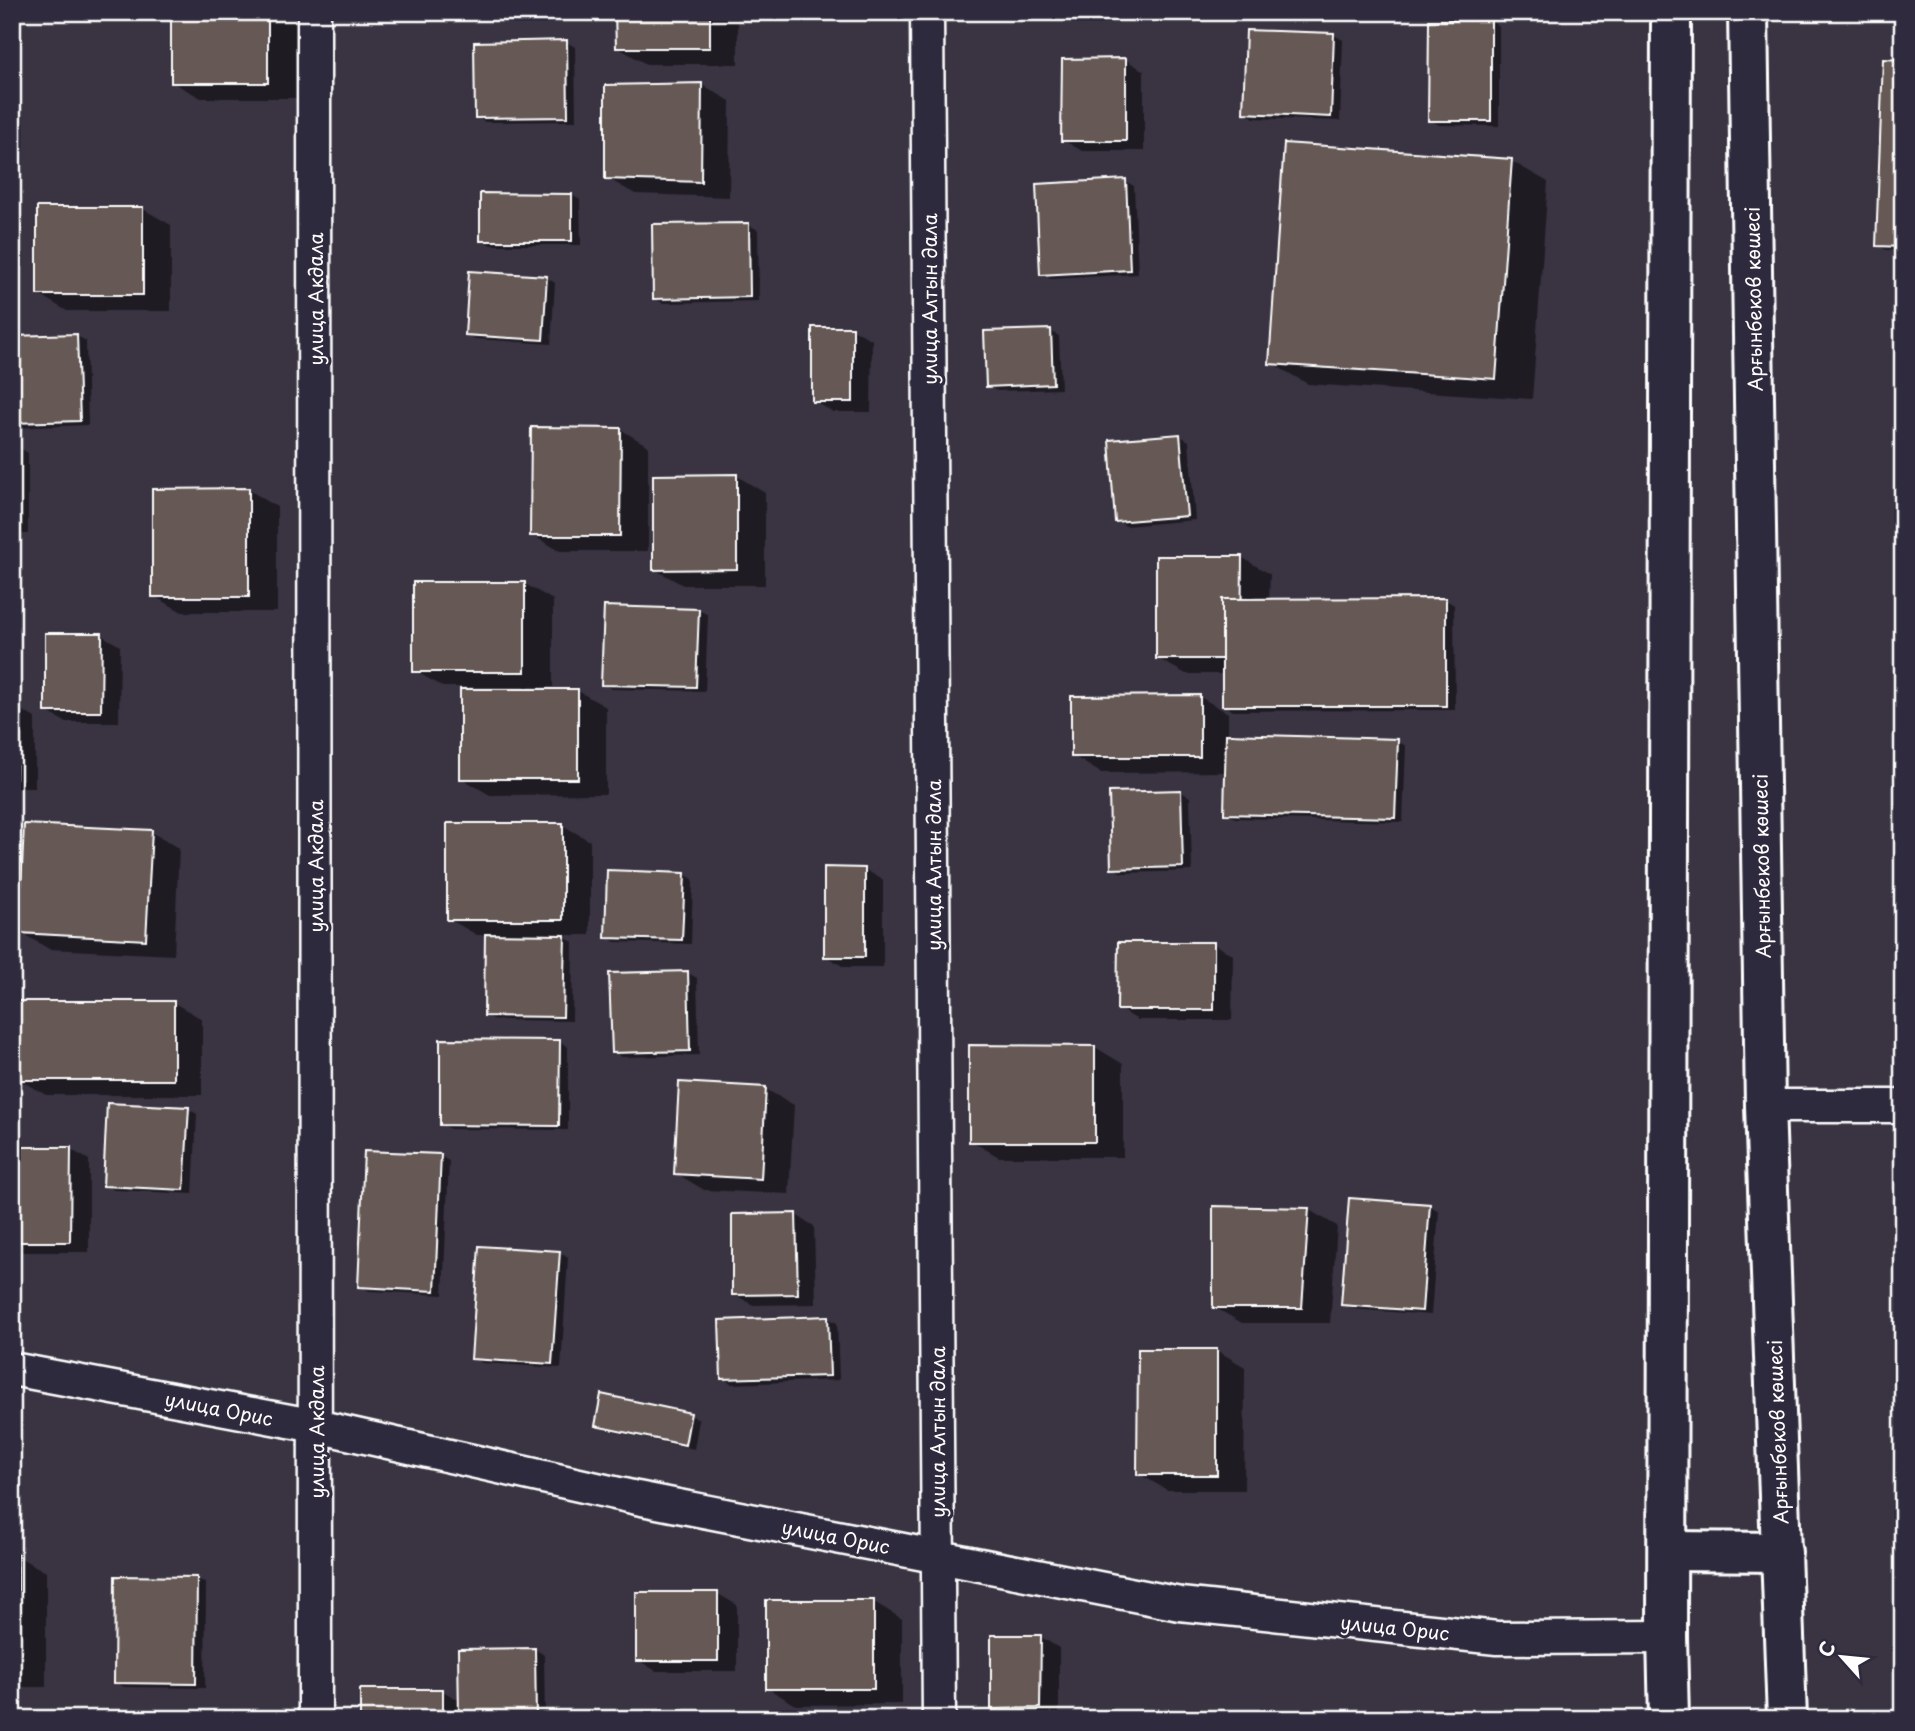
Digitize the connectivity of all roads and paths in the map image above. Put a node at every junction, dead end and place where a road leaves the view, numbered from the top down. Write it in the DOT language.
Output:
graph roads {
  1 [pos="314,12"];
  2 [pos="928,12"];
  3 [pos="1671,12"];
  4 [pos="1748,12"];
  5 [pos="1765,1106"];
  6 [pos="1903,1106"];
  7 [pos="12,1369"];
  8 [pos="316,1426"];
  9 [pos="1668,1551"];
  10 [pos="1782,1552"];
  11 [pos="938,1556"];
  12 [pos="1667,1637"];
  13 [pos="315,1719"];
  14 [pos="939,1719"];
  15 [pos="1669,1719"];
  16 [pos="1787,1719"];
  1 -- 8 [label="street, улица Акдала"];
  2 -- 11 [label="street, улица Алтын дала"];
  3 -- 9 [label="main road"];
  4 -- 5 [label="main road, Арғынбеков көшесі"];
  5 -- 6 [label="street"];
  5 -- 10 [label="main road, Арғынбеков көшесі"];
  7 -- 8 [label="street, улица Орис"];
  8 -- 11 [label="street, улица Орис"];
  8 -- 13 [label="street, улица Акдала"];
  9 -- 10 [label="main road"];
  9 -- 12 [label="main road"];
  10 -- 16 [label="main road, Арғынбеков көшесі"];
  11 -- 12 [label="street, улица Орис"];
  11 -- 14 [label="street, улица Алтын дала"];
  12 -- 15 [label="main road"];
}
